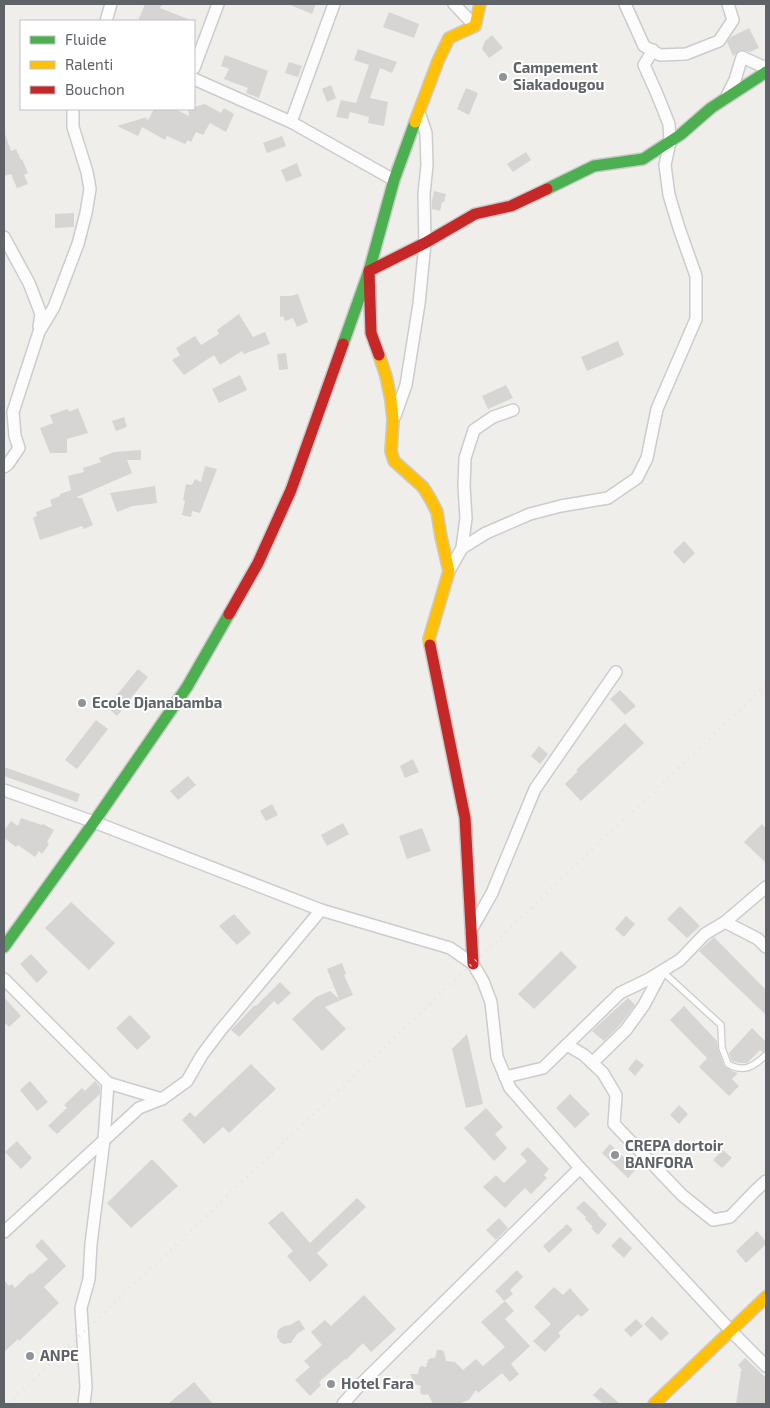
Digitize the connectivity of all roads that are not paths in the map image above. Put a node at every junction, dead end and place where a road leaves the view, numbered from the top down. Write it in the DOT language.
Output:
graph roads {
  1 [pos="112,4"];
  2 [pos="218,4"];
  3 [pos="334,4"];
  4 [pos="454,4"];
  5 [pos="480,4"];
  6 [pos="625,4"];
  7 [pos="728,4"];
  8 [pos="106,20"];
  9 [pos="476,26"];
  10 [pos="652,50"];
  11 [pos="195,65"];
  12 [pos="766,68"];
  13 [pos="766,72"];
  14 [pos="195,79"];
  15 [pos="726,98"];
  16 [pos="74,110"];
  17 [pos="419,111"];
  18 [pos="291,122"];
  19 [pos="670,142"];
  20 [pos="394,180"];
  21 [pos="4,237"];
  22 [pos="425,243"];
  23 [pos="369,271"];
  24 [pos="39,332"];
  25 [pos="513,410"];
  26 [pos="393,420"];
  27 [pos="4,467"];
  28 [pos="462,548"];
  29 [pos="449,571"];
  30 [pos="616,672"];
  31 [pos="4,790"];
  32 [pos="94,822"];
  33 [pos="766,887"];
  34 [pos="321,910"];
  35 [pos="725,922"];
  36 [pos="471,930"];
  37 [pos="4,947"];
  38 [pos="766,947"];
  39 [pos="473,964"];
  40 [pos="662,971"];
  41 [pos="4,979"];
  42 [pos="567,1045"];
  43 [pos="766,1055"];
  44 [pos="592,1063"];
  45 [pos="505,1077"];
  46 [pos="108,1083"];
  47 [pos="162,1098"];
  48 [pos="104,1140"];
  49 [pos="580,1168"];
  50 [pos="766,1181"];
  51 [pos="4,1232"];
  52 [pos="766,1297"];
  53 [pos="731,1331"];
  54 [pos="766,1366"];
  55 [pos="84,1404"];
  56 [pos="342,1404"];
  57 [pos="654,1404"];
  1 -- 8 [label="street"];
  2 -- 11 [label="street"];
  3 -- 18 [label="street"];
  4 -- 9 [label="street"];
  5 -- 9 [label="main road"];
  6 -- 10 [label="street"];
  7 -- 10 [label="street"];
  9 -- 17 [label="main road"];
  10 -- 19 [label="street"];
  12 -- 15 [label="street"];
  13 -- 15 [label="main road"];
  14 -- 18 [label="street"];
  15 -- 19 [label="main road"];
  16 -- 24 [label="street"];
  17 -- 20 [label="main road"];
  17 -- 22 [label="street"];
  18 -- 20 [label="street"];
  19 -- 22 [label="main road"];
  19 -- 28 [label="street"];
  20 -- 23 [label="main road"];
  21 -- 24 [label="street"];
  22 -- 23 [label="main road"];
  22 -- 26 [label="street"];
  23 -- 26 [label="main road"];
  23 -- 32 [label="main road"];
  24 -- 27 [label="street"];
  25 -- 28 [label="street"];
  26 -- 29 [label="main road"];
  28 -- 29 [label="street"];
  29 -- 36 [label="main road"];
  30 -- 36 [label="street"];
  31 -- 32 [label="street"];
  32 -- 34 [label="street"];
  32 -- 37 [label="main road"];
  33 -- 35 [label="street"];
  34 -- 39 [label="street"];
  34 -- 47 [label="street"];
  35 -- 38 [label="street"];
  35 -- 40 [label="street"];
  36 -- 39 [label="main road"];
  39 -- 45 [label="street"];
  40 -- 42 [label="street"];
  40 -- 43 [label="lane"];
  40 -- 44 [label="street"];
  41 -- 46 [label="street"];
  42 -- 44 [label="street"];
  42 -- 45 [label="street"];
  44 -- 50 [label="street"];
  45 -- 49 [label="street"];
  46 -- 47 [label="street"];
  46 -- 48 [label="street"];
  47 -- 48 [label="street"];
  48 -- 51 [label="street"];
  48 -- 55 [label="street"];
  49 -- 53 [label="street"];
  49 -- 56 [label="street"];
  52 -- 53 [label="main road"];
  53 -- 54 [label="street"];
  53 -- 57 [label="main road"];
}
